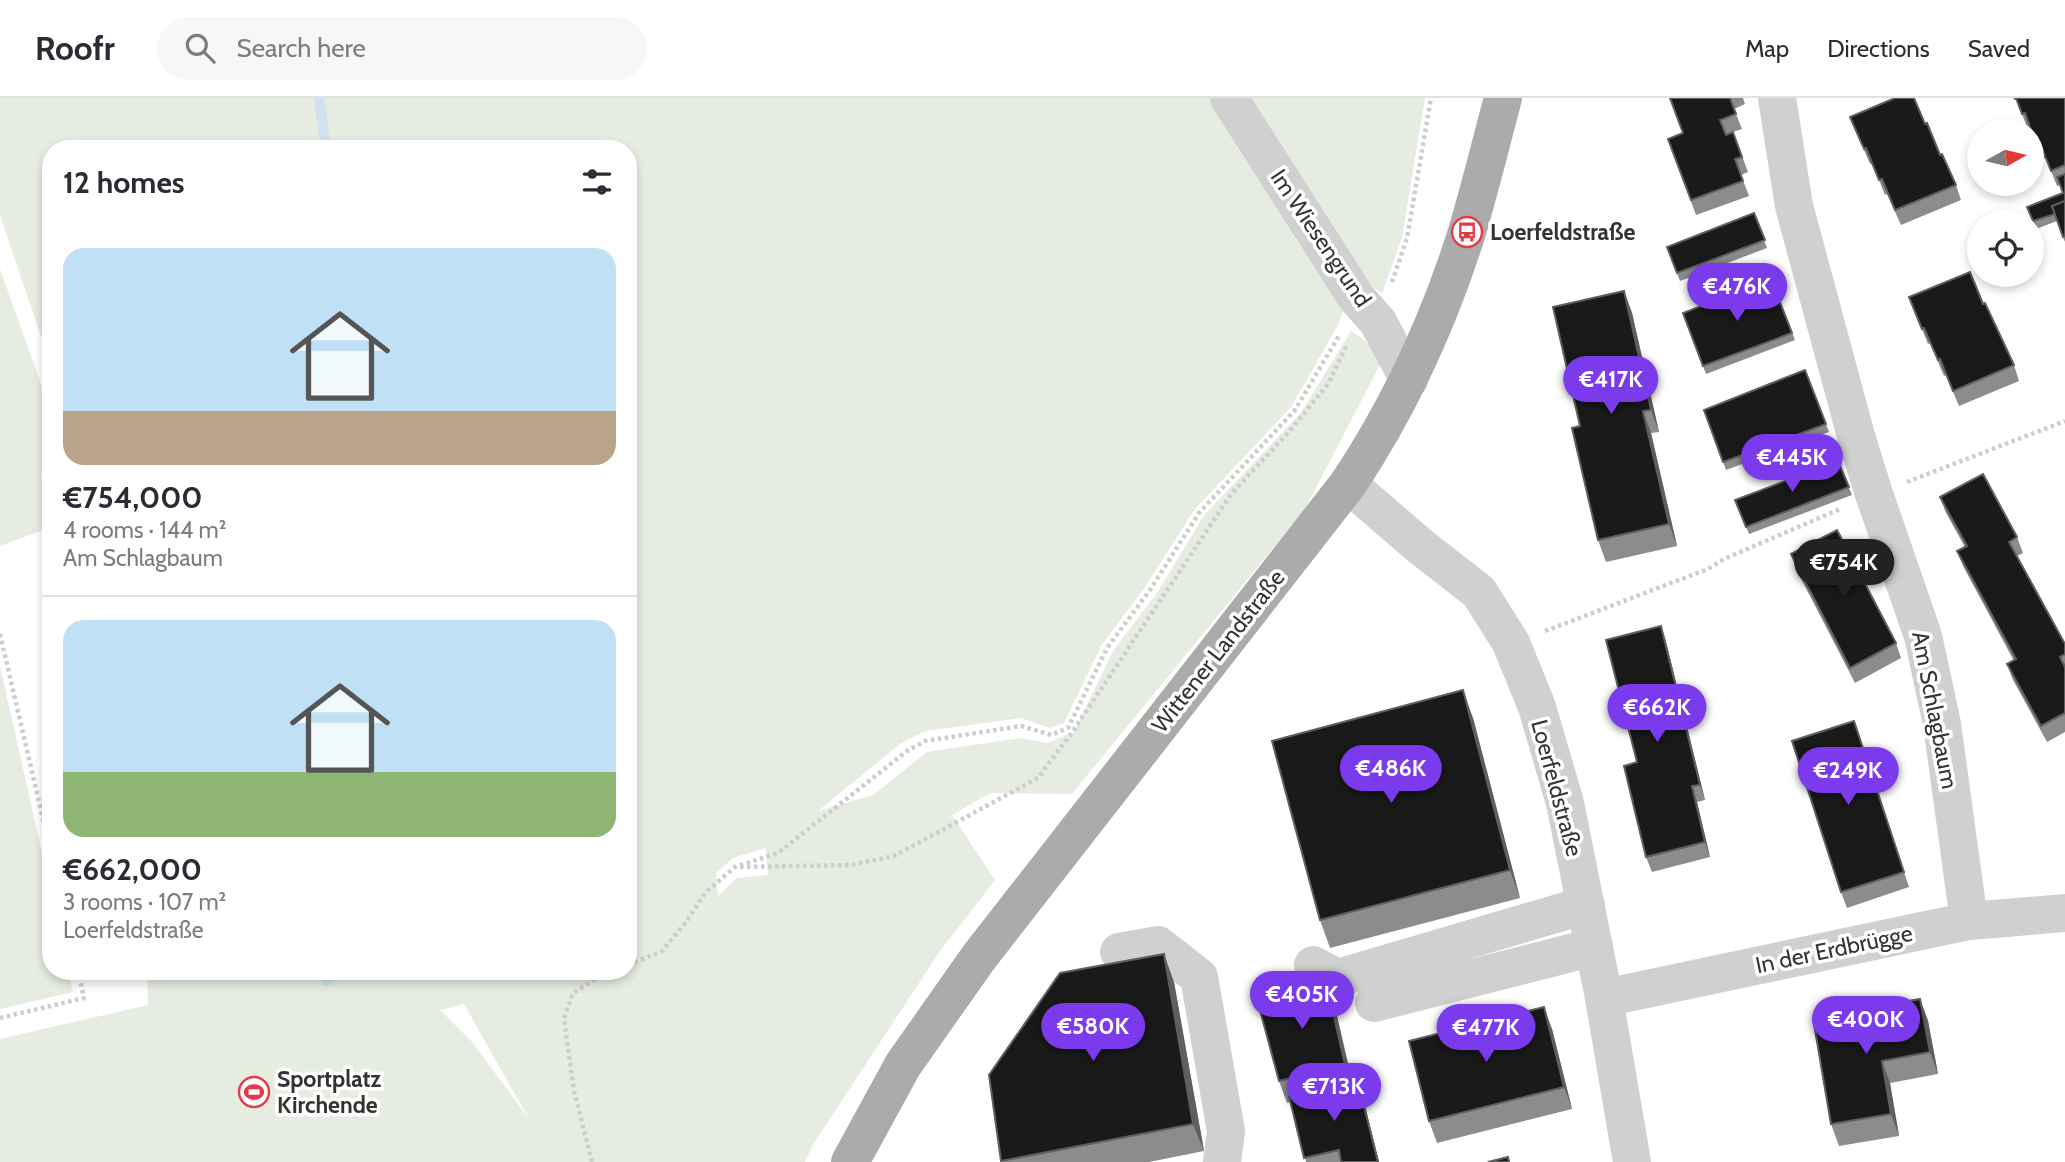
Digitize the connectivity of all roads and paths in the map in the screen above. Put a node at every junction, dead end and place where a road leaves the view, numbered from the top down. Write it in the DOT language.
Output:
graph roads {
  1 [pos="1229,98"];
  2 [pos="1431,98"];
  3 [pos="1503,98"];
  4 [pos="1777,98"];
  5 [pos="1367,309"];
  6 [pos="1409,380"];
  7 [pos="2065,421"];
  8 [pos="1349,484"];
  9 [pos="1874,494"];
  10 [pos="0,634"];
  11 [pos="1511,643"];
  12 [pos="42,815"];
  13 [pos="735,867"];
  14 [pos="1586,905"];
  15 [pos="2065,913"];
  16 [pos="1969,920"];
  17 [pos="1594,947"];
  18 [pos="1119,952"];
  19 [pos="637,961"];
  20 [pos="1312,965"];
  21 [pos="80,980"];
  22 [pos="594,980"];
  23 [pos="1604,998"];
  24 [pos="1374,1003"];
  25 [pos="0,1018"];
  26 [pos="592,1162"];
  27 [pos="850,1162"];
  28 [pos="1222,1162"];
  29 [pos="1632,1162"];
  1 -- 5 [label="street, Im Wiesengrund"];
  2 -- 5 [label="path"];
  3 -- 6 [label="main road, Wittener Landstraße"];
  4 -- 9 [label="street, Am Schlagbaum"];
  5 -- 6 [label="street, Im Wiesengrund"];
  5 -- 13 [label="path"];
  5 -- 13 [label="path"];
  6 -- 8 [label="main road, Wittener Landstraße"];
  7 -- 9 [label="path"];
  8 -- 11 [label="street, Loerfeldstraße"];
  8 -- 27 [label="main road, Wittener Landstraße"];
  9 -- 11 [label="path"];
  9 -- 16 [label="street, Am Schlagbaum"];
  10 -- 12 [label="path"];
  11 -- 14 [label="street, Loerfeldstraße"];
  13 -- 19 [label="path"];
  14 -- 17 [label="street, Loerfeldstraße"];
  14 -- 20 [label="street"];
  15 -- 16 [label="street, In der Erdbrügge"];
  16 -- 23 [label="street, In der Erdbrügge"];
  17 -- 23 [label="street, Loerfeldstraße"];
  17 -- 24 [label="street"];
  18 -- 28 [label="street"];
  21 -- 25 [label="path"];
  22 -- 26 [label="path"];
  23 -- 29 [label="street, Loerfeldstraße"];
}
